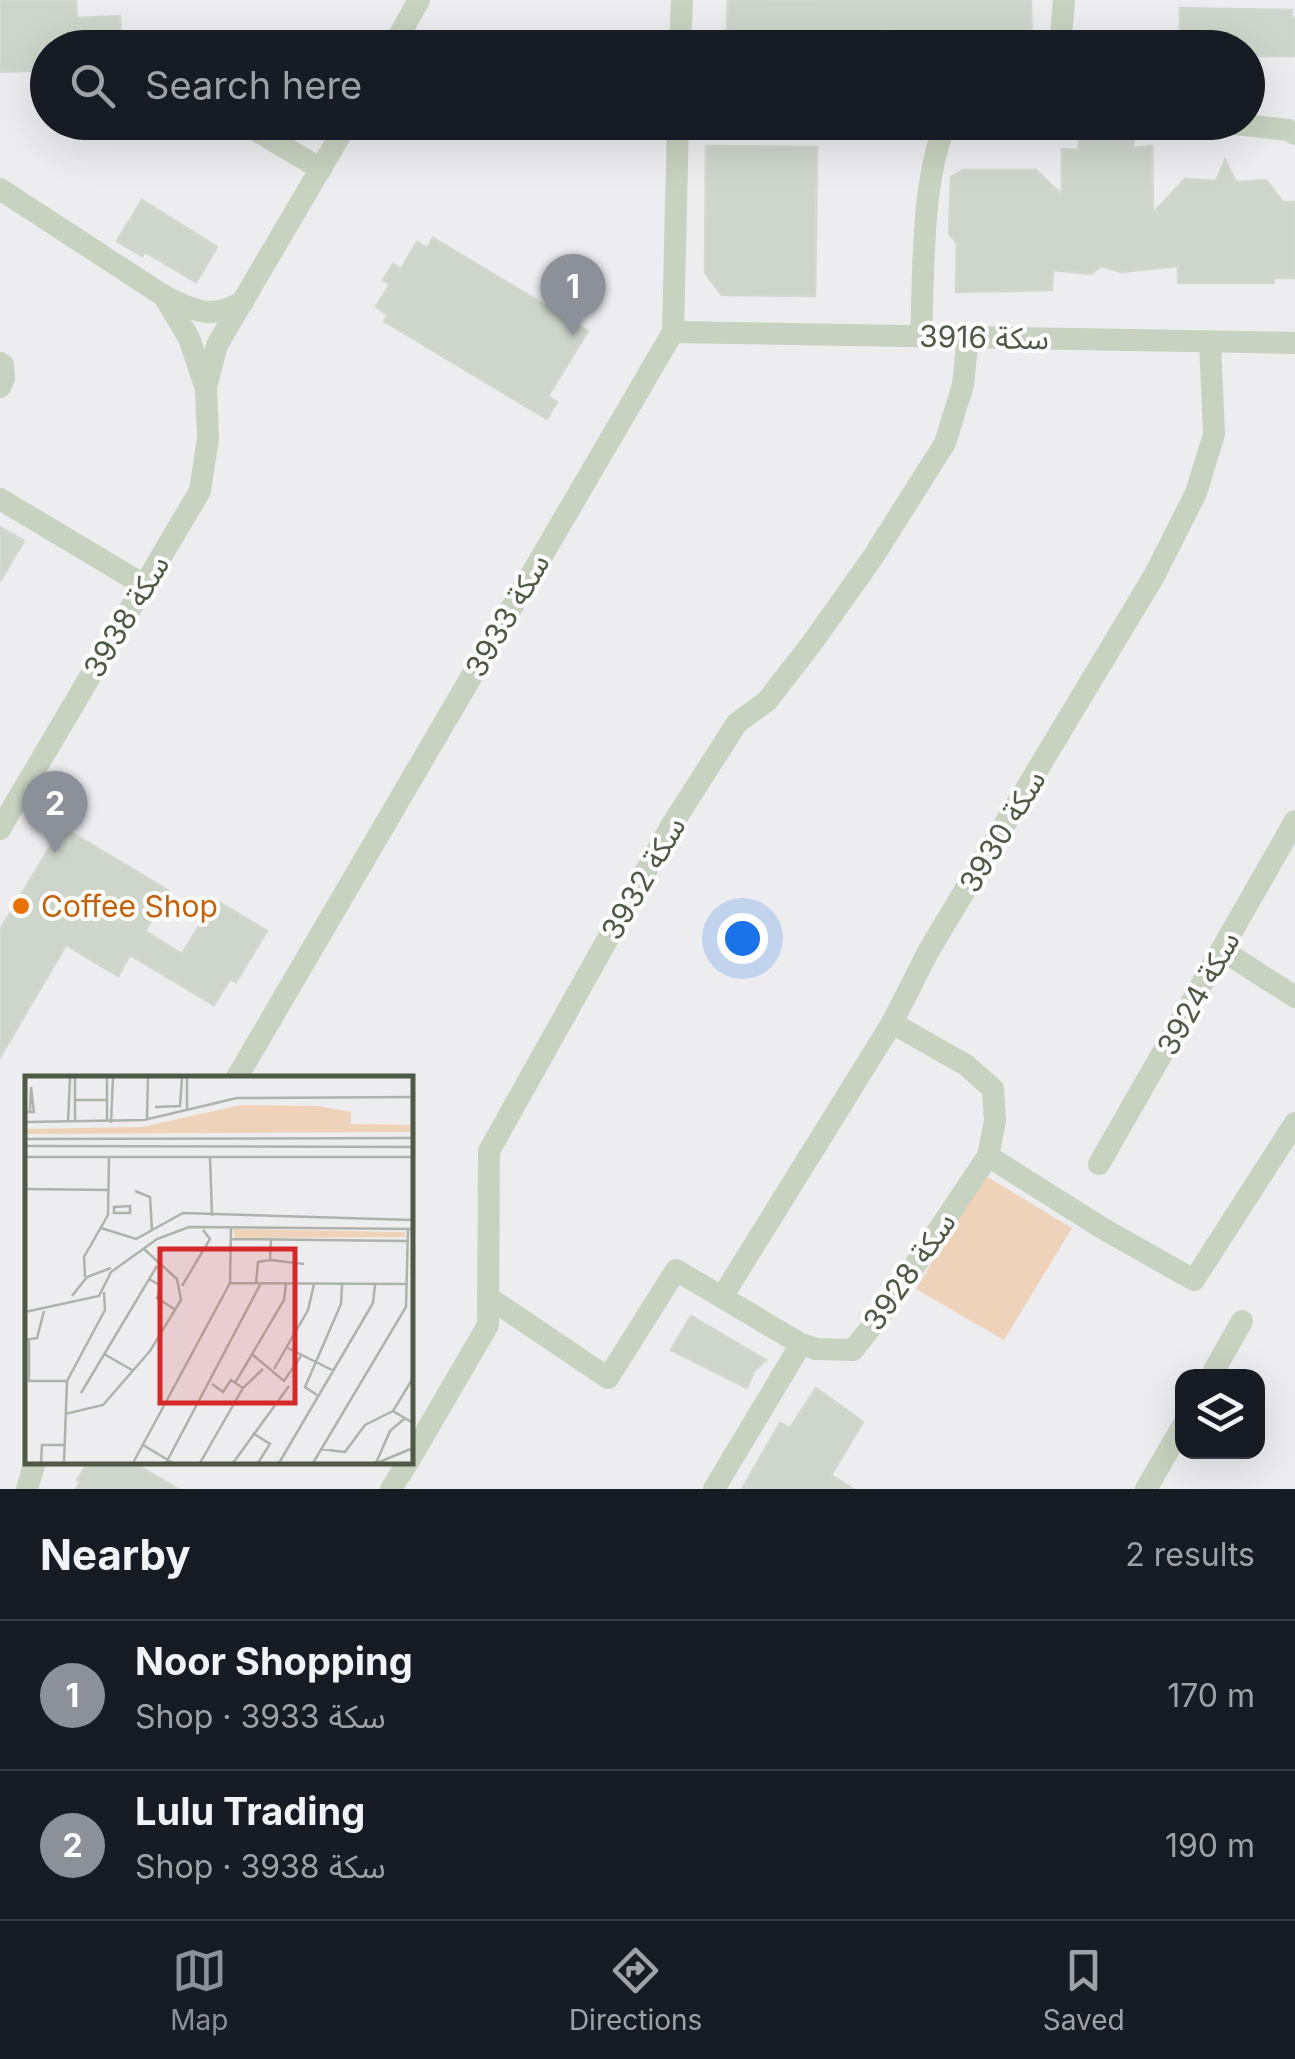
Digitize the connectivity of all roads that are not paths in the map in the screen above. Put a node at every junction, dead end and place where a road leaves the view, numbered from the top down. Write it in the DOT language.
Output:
graph roads {
  1 [pos="420,0"];
  2 [pos="682,0"];
  3 [pos="1064,0"];
  4 [pos="402,30"];
  5 [pos="681,30"];
  6 [pos="1062,30"];
  7 [pos="1265,127"];
  8 [pos="1295,134"];
  9 [pos="272,140"];
  10 [pos="338,140"];
  11 [pos="678,140"];
  12 [pos="939,140"];
  13 [pos="321,169"];
  14 [pos="0,189"];
  15 [pos="164,296"];
  16 [pos="243,302"];
  17 [pos="673,332"];
  18 [pos="922,335"];
  19 [pos="968,336"];
  20 [pos="1210,342"];
  21 [pos="1295,343"];
  22 [pos="0,363"];
  23 [pos="0,387"];
  24 [pos="206,389"];
  25 [pos="0,499"];
  26 [pos="144,585"];
  27 [pos="1295,821"];
  28 [pos="0,829"];
  29 [pos="1222,950"];
  30 [pos="1295,998"];
  31 [pos="892,1023"];
  32 [pos="238,1076"];
  33 [pos="1295,1122"];
  34 [pos="988,1156"];
  35 [pos="1100,1164"];
  36 [pos="488,1297"];
  37 [pos="722,1298"];
  38 [pos="1242,1322"];
  39 [pos="800,1344"];
  40 [pos="1215,1369"];
  41 [pos="1175,1440"];
  42 [pos="412,1455"];
  43 [pos="34,1464"];
  44 [pos="407,1464"];
  45 [pos="27,1489"];
  46 [pos="391,1489"];
  47 [pos="714,1489"];
  48 [pos="1146,1489"];
  1 -- 4 [label="street"];
  2 -- 5 [label="street"];
  3 -- 6 [label="street"];
  7 -- 8 [label="street"];
  9 -- 13 [label="street"];
  10 -- 13 [label="street, سكة 3938"];
  11 -- 17 [label="street, سكة 3933"];
  12 -- 18 [label="street"];
  13 -- 16 [label="street, سكة 3938"];
  14 -- 15 [label="street, سكة 3938"];
  15 -- 16 [label="street, سكة 3938"];
  15 -- 24 [label="street, سكة 3938"];
  16 -- 24 [label="street, سكة 3938"];
  17 -- 18 [label="street, سكة 3916"];
  17 -- 32 [label="street, سكة 3933"];
  18 -- 19 [label="street, سكة 3916"];
  19 -- 20 [label="street, سكة 3916"];
  19 -- 36 [label="street, سكة 3932"];
  20 -- 21 [label="street, سكة 3916"];
  20 -- 31 [label="street, سكة 3930"];
  22 -- 23 [label="street"];
  24 -- 26 [label="street, سكة 3938"];
  25 -- 26 [label="street"];
  26 -- 28 [label="street, سكة 3938"];
  27 -- 29 [label="street, سكة 3924"];
  29 -- 30 [label="street"];
  29 -- 35 [label="street, سكة 3924"];
  31 -- 34 [label="street"];
  31 -- 37 [label="street, سكة 3930"];
  33 -- 34 [label="street"];
  34 -- 39 [label="street, سكة 3928"];
  36 -- 37 [label="street"];
  36 -- 42 [label="street, سكة 3932"];
  37 -- 39 [label="street"];
  38 -- 40 [label="street"];
  39 -- 47 [label="street"];
  41 -- 48 [label="street"];
  43 -- 45 [label="street"];
  44 -- 46 [label="street, سكة 3932"];
}
